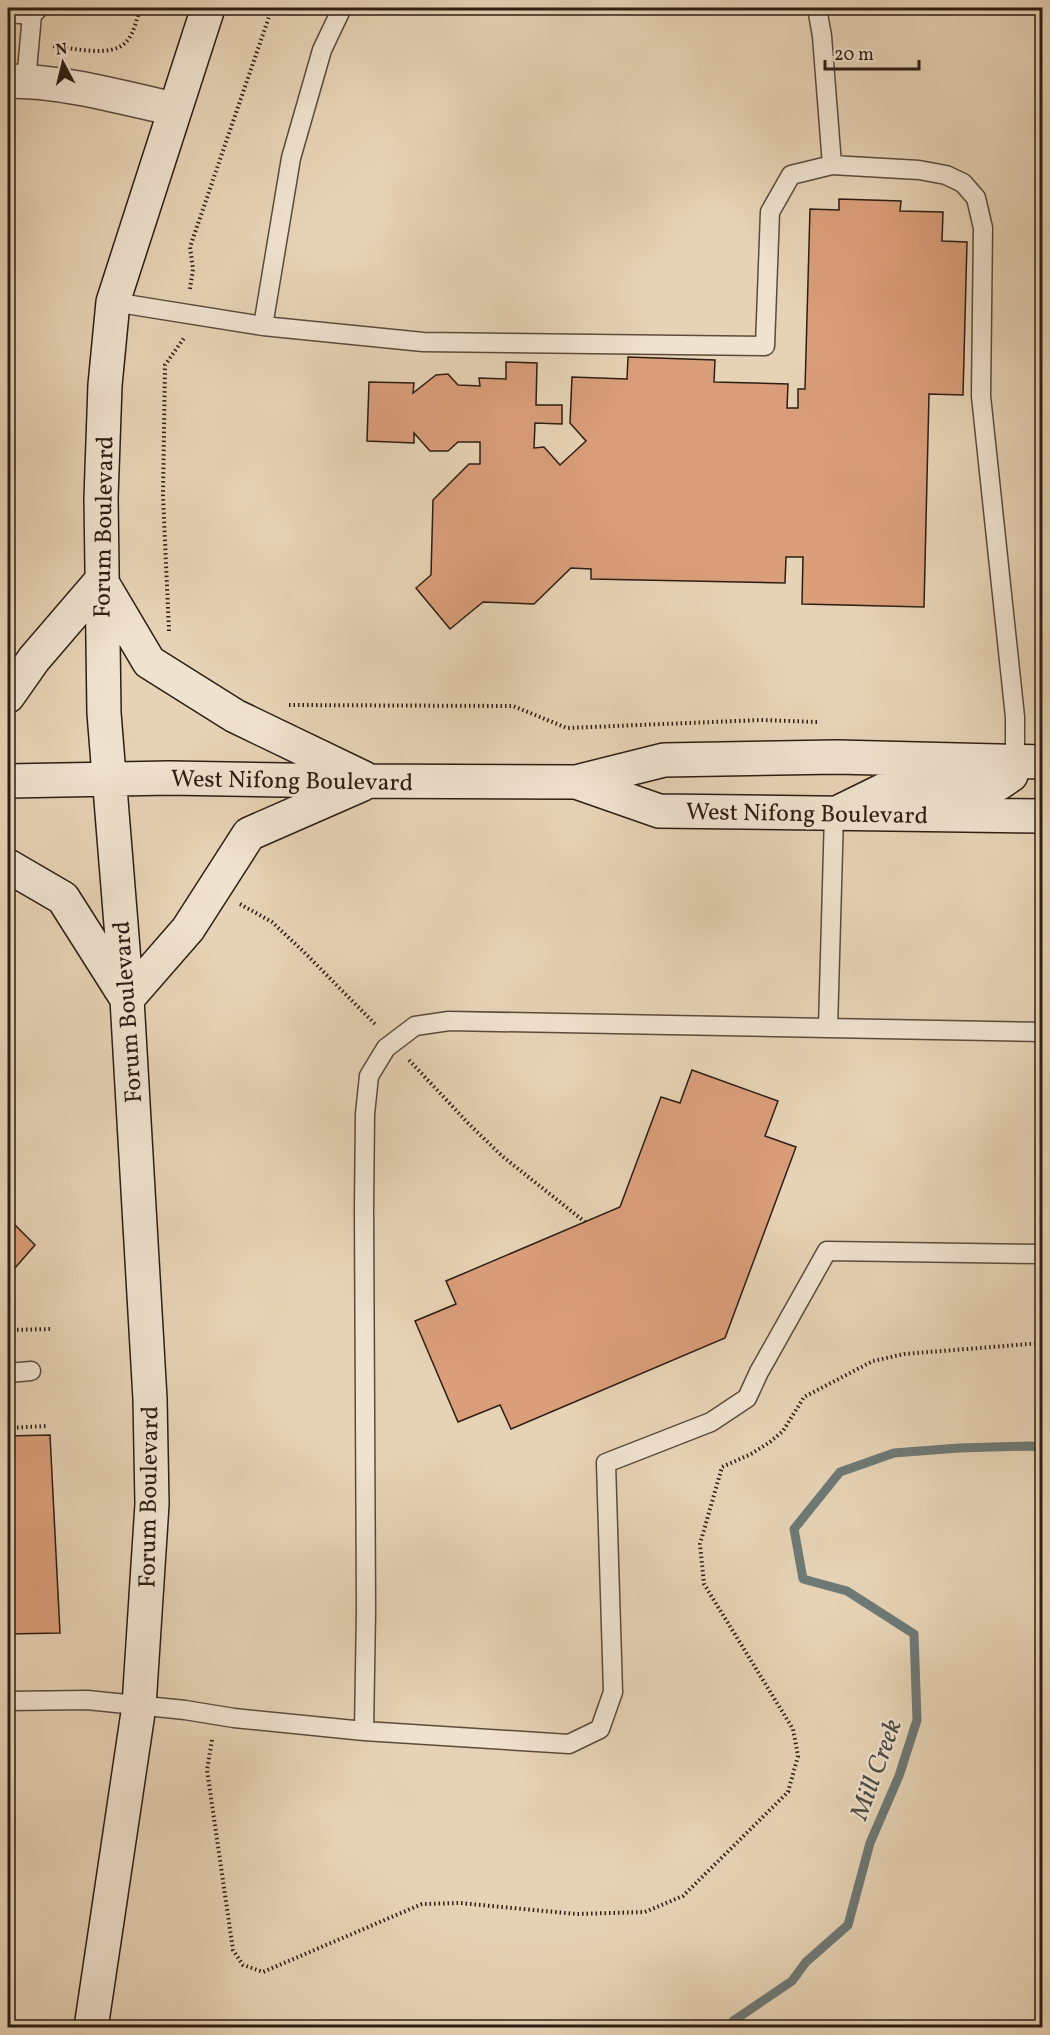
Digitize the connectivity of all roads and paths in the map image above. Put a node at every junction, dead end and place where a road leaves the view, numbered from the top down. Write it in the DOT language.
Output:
graph roads {
  1 [pos="140,8"];
  2 [pos="208,8"];
  3 [pos="272,8"];
  4 [pos="342,8"];
  5 [pos="817,8"];
  6 [pos="36,11"];
  7 [pos="8,13"];
  8 [pos="29,44"];
  9 [pos="16,81"];
  10 [pos="174,109"];
  11 [pos="832,165"];
  12 [pos="113,302"];
  13 [pos="187,314"];
  14 [pos="264,326"];
  15 [pos="100,581"];
  16 [pos="169,634"];
  17 [pos="8,696"];
  18 [pos="281,705"];
  19 [pos="818,722"];
  20 [pos="1029,762"];
  21 [pos="109,778"];
  22 [pos="8,781"];
  23 [pos="371,781"];
  24 [pos="576,782"];
  25 [pos="834,814"];
  26 [pos="1042,816"];
  27 [pos="8,866"];
  28 [pos="127,999"];
  29 [pos="828,1028"];
  30 [pos="1042,1032"];
  31 [pos="1042,1254"];
  32 [pos="51,1329"];
  33 [pos="8,1330"];
  34 [pos="31,1371"];
  35 [pos="8,1373"];
  36 [pos="47,1426"];
  37 [pos="8,1428"];
  38 [pos="8,1701"];
  39 [pos="140,1706"];
  40 [pos="364,1731"];
  41 [pos="91,2028"];
  1 -- 8 [label="path"];
  2 -- 10 [label="main road, Forum Boulevard"];
  3 -- 13 [label="path"];
  4 -- 14 [label="lane"];
  5 -- 11 [label="lane"];
  6 -- 7 [label="lane"];
  6 -- 8 [label="lane"];
  8 -- 9 [label="lane"];
  9 -- 10 [label="main road"];
  10 -- 12 [label="main road, Forum Boulevard"];
  11 -- 14 [label="lane"];
  11 -- 20 [label="lane"];
  12 -- 13 [label="lane"];
  12 -- 15 [label="main road, Forum Boulevard"];
  13 -- 14 [label="lane"];
  13 -- 16 [label="path"];
  15 -- 17 [label="main road"];
  15 -- 21 [label="main road, Forum Boulevard"];
  15 -- 23 [label="main road"];
  18 -- 19 [label="path"];
  20 -- 24 [label="main road, West Nifong Boulevard"];
  20 -- 25 [label="main road"];
  21 -- 22 [label="main road, West Nifong Boulevard"];
  21 -- 23 [label="main road, West Nifong Boulevard"];
  21 -- 28 [label="main road, Forum Boulevard"];
  23 -- 24 [label="main road, West Nifong Boulevard"];
  23 -- 28 [label="main road"];
  24 -- 25 [label="main road, West Nifong Boulevard"];
  25 -- 26 [label="main road, West Nifong Boulevard"];
  25 -- 29 [label="lane"];
  27 -- 28 [label="main road"];
  28 -- 39 [label="main road, Forum Boulevard"];
  29 -- 30 [label="lane"];
  29 -- 40 [label="lane"];
  31 -- 40 [label="lane"];
  32 -- 33 [label="path"];
  34 -- 35 [label="lane"];
  36 -- 37 [label="path"];
  38 -- 39 [label="lane"];
  39 -- 40 [label="lane"];
  39 -- 41 [label="main road, Forum Boulevard"];
}
